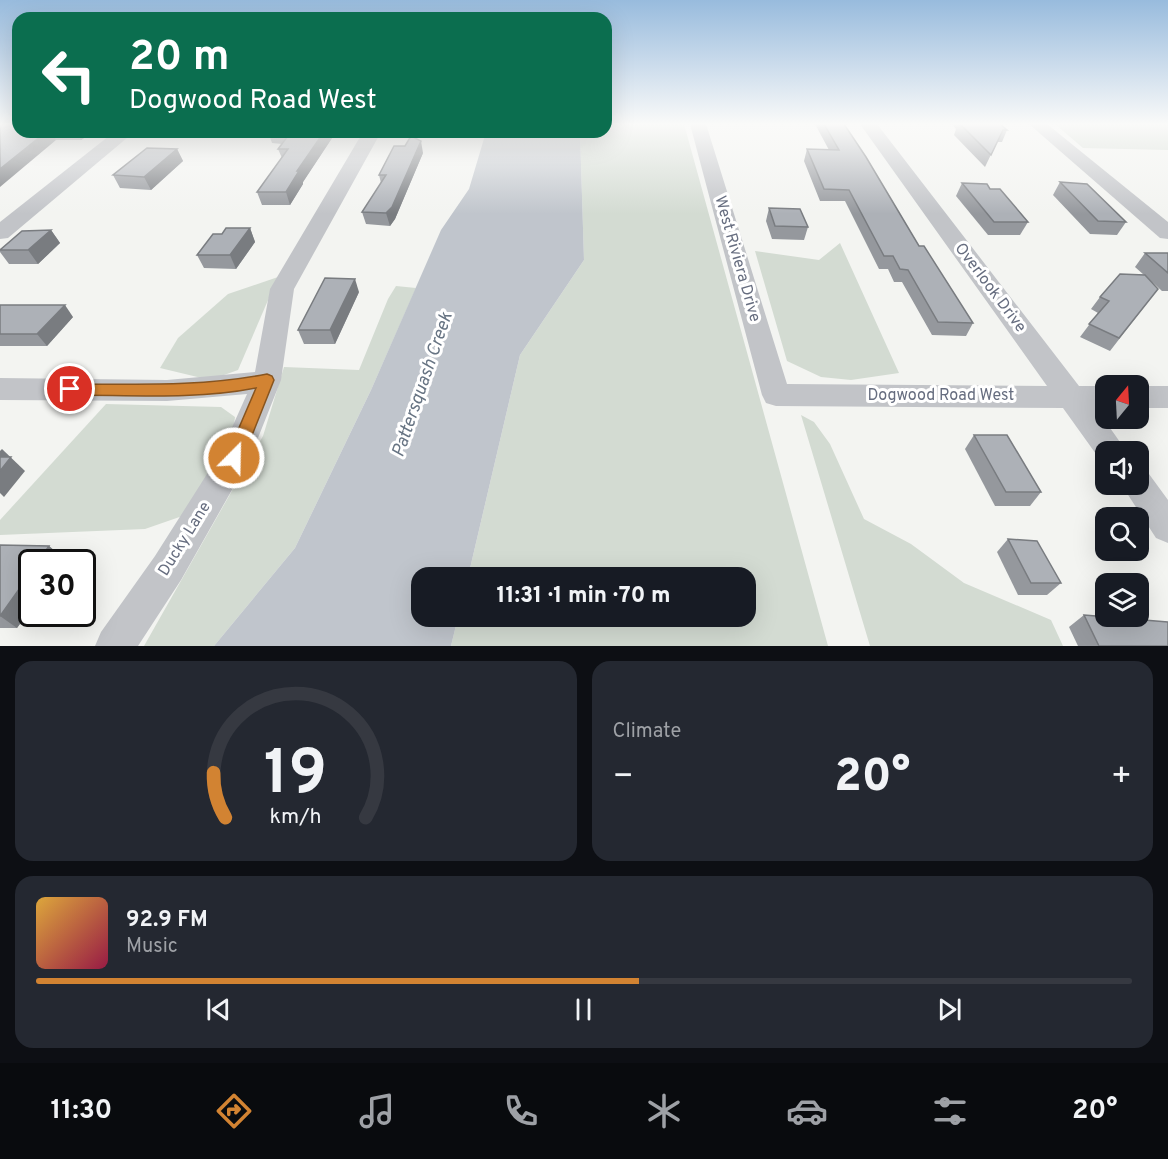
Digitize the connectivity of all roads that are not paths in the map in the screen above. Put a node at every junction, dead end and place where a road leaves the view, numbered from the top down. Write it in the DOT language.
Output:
graph roads {
  1 [pos="98,154"];
  2 [pos="359,154"];
  3 [pos="707,154"];
  4 [pos="891,154"];
  5 [pos="1073,154"];
  6 [pos="0,233"];
  7 [pos="1168,233"];
  8 [pos="267,380"];
  9 [pos="0,389"];
  10 [pos="776,395"];
  11 [pos="1072,397"];
  12 [pos="1095,397"];
  13 [pos="1149,397"];
  14 [pos="1168,397"];
  15 [pos="1104,441"];
  16 [pos="1145,495"];
  17 [pos="1168,527"];
  18 [pos="115,646"];
  1 -- 6 [label="street"];
  2 -- 8 [label="street, Ducky Lane"];
  3 -- 10 [label="street, West Riviera Drive"];
  4 -- 11 [label="street, Overlook Drive"];
  5 -- 7 [label="street"];
  8 -- 9 [label="street"];
  8 -- 18 [label="street, Ducky Lane"];
  10 -- 11 [label="street, Dogwood Road West"];
  11 -- 12 [label="street, Dogwood Road West"];
  11 -- 15 [label="street, Overlook Drive"];
  13 -- 14 [label="street"];
  16 -- 17 [label="street"];
}
